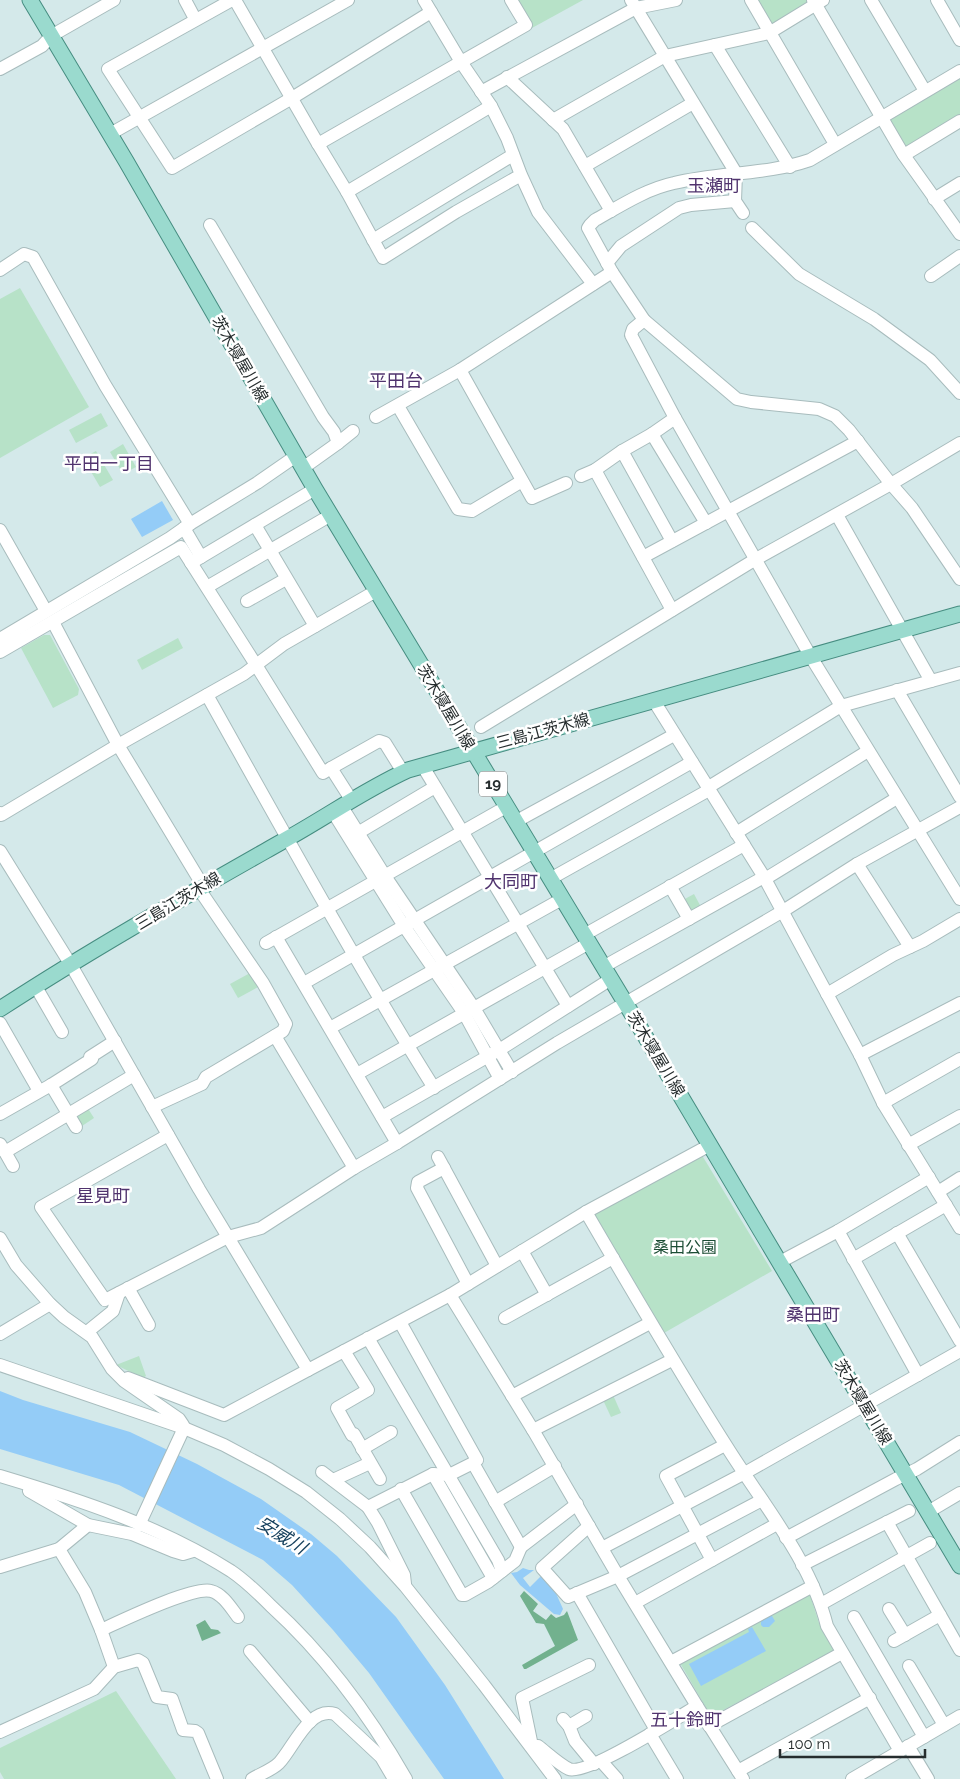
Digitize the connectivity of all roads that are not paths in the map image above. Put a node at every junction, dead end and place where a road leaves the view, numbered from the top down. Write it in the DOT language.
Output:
graph roads {
  1 [pos="30,0"];
  2 [pos="114,0"];
  3 [pos="185,0"];
  4 [pos="233,0"];
  5 [pos="348,0"];
  6 [pos="424,0"];
  7 [pos="511,0"];
  8 [pos="676,0"];
  9 [pos="751,0"];
  10 [pos="871,0"];
  11 [pos="937,0"];
  12 [pos="817,2"];
  13 [pos="634,4"];
  14 [pos="431,12"];
  15 [pos="193,14"];
  16 [pos="770,33"];
  17 [pos="51,36"];
  18 [pos="960,40"];
  19 [pos="715,45"];
  20 [pos="264,48"];
  21 [pos="665,56"];
  22 [pos="461,62"];
  23 [pos="0,69"];
  24 [pos="960,71"];
  25 [pos="507,77"];
  26 [pos="924,91"];
  27 [pos="482,92"];
  28 [pos="292,98"];
  29 [pos="693,103"];
  30 [pos="491,106"];
  31 [pos="139,118"];
  32 [pos="880,118"];
  33 [pos="553,120"];
  34 [pos="960,121"];
  35 [pos="110,134"];
  36 [pos="318,144"];
  37 [pos="836,144"];
  38 [pos="513,155"];
  39 [pos="904,155"];
  40 [pos="585,166"];
  41 [pos="790,167"];
  42 [pos="736,173"];
  43 [pos="521,175"];
  44 [pos="960,183"];
  45 [pos="347,192"];
  46 [pos="444,196"];
  47 [pos="934,199"];
  48 [pos="735,201"];
  49 [pos="611,211"];
  50 [pos="456,212"];
  51 [pos="743,213"];
  52 [pos="210,225"];
  53 [pos="752,228"];
  54 [pos="960,234"];
  55 [pos="373,240"];
  56 [pos="960,256"];
  57 [pos="610,268"];
  58 [pos="0,270"];
  59 [pos="931,276"];
  60 [pos="593,284"];
  61 [pos="644,320"];
  62 [pos="460,370"];
  63 [pos="960,393"];
  64 [pos="398,406"];
  65 [pos="376,417"];
  66 [pos="675,418"];
  67 [pos="353,431"];
  68 [pos="652,434"];
  69 [pos="858,441"];
  70 [pos="960,442"];
  71 [pos="338,443"];
  72 [pos="622,451"];
  73 [pos="299,462"];
  74 [pos="595,470"];
  75 [pos="581,476"];
  76 [pos="522,481"];
  77 [pos="566,483"];
  78 [pos="891,484"];
  79 [pos="315,489"];
  80 [pos="728,510"];
  81 [pos="836,514"];
  82 [pos="331,515"];
  83 [pos="706,523"];
  84 [pos="255,525"];
  85 [pos="187,526"];
  86 [pos="0,530"];
  87 [pos="672,541"];
  88 [pos="270,551"];
  89 [pos="643,557"];
  90 [pos="756,559"];
  91 [pos="196,560"];
  92 [pos="286,578"];
  93 [pos="960,580"];
  94 [pos="207,587"];
  95 [pos="376,591"];
  96 [pos="247,601"];
  97 [pos="672,610"];
  98 [pos="960,614"];
  99 [pos="50,616"];
  100 [pos="315,626"];
  101 [pos="902,630"];
  102 [pos="0,639"];
  103 [pos="0,652"];
  104 [pos="811,657"];
  105 [pos="256,665"];
  106 [pos="960,673"];
  107 [pos="931,681"];
  108 [pos="897,690"];
  109 [pos="207,695"];
  110 [pos="654,701"];
  111 [pos="841,706"];
  112 [pos="481,727"];
  113 [pos="674,734"];
  114 [pos="118,746"];
  115 [pos="472,750"];
  116 [pos="868,751"];
  117 [pos="692,762"];
  118 [pos="422,765"];
  119 [pos="332,768"];
  120 [pos="403,772"];
  121 [pos="435,787"];
  122 [pos="708,789"];
  123 [pos="960,797"];
  124 [pos="897,798"];
  125 [pos="343,806"];
  126 [pos="506,807"];
  127 [pos="960,807"];
  128 [pos="0,813"];
  129 [pos="515,822"];
  130 [pos="462,832"];
  131 [pos="917,832"];
  132 [pos="736,833"];
  133 [pos="354,835"];
  134 [pos="288,838"];
  135 [pos="744,845"];
  136 [pos="0,851"];
  137 [pos="533,851"];
  138 [pos="857,864"];
  139 [pos="489,876"];
  140 [pos="380,878"];
  141 [pos="765,878"];
  142 [pos="550,879"];
  143 [pos="670,886"];
  144 [pos="201,888"];
  145 [pos="562,899"];
  146 [pos="960,899"];
  147 [pos="328,908"];
  148 [pos="783,911"];
  149 [pos="689,918"];
  150 [pos="960,919"];
  151 [pos="409,923"];
  152 [pos="518,923"];
  153 [pos="586,939"];
  154 [pos="910,947"];
  155 [pos="355,954"];
  156 [pos="72,965"];
  157 [pos="439,967"];
  158 [pos="545,968"];
  159 [pos="607,973"];
  160 [pos="304,983"];
  161 [pos="36,987"];
  162 [pos="827,994"];
  163 [pos="381,998"];
  164 [pos="960,1003"];
  165 [pos="2,1004"];
  166 [pos="626,1004"];
  167 [pos="568,1006"];
  168 [pos="469,1011"];
  169 [pos="0,1023"];
  170 [pos="330,1028"];
  171 [pos="62,1032"];
  172 [pos="276,1036"];
  173 [pos="115,1041"];
  174 [pos="408,1045"];
  175 [pos="499,1050"];
  176 [pos="860,1055"];
  177 [pos="487,1056"];
  178 [pos="960,1059"];
  179 [pos="512,1072"];
  180 [pos="357,1074"];
  181 [pos="134,1075"];
  182 [pos="500,1079"];
  183 [pos="51,1085"];
  184 [pos="434,1088"];
  185 [pos="39,1091"];
  186 [pos="883,1102"];
  187 [pos="152,1107"];
  188 [pos="0,1114"];
  189 [pos="68,1114"];
  190 [pos="960,1116"];
  191 [pos="382,1117"];
  192 [pos="76,1127"];
  193 [pos="168,1135"];
  194 [pos="397,1143"];
  195 [pos="710,1145"];
  196 [pos="908,1145"];
  197 [pos="1,1146"];
  198 [pos="13,1166"];
  199 [pos="354,1168"];
  200 [pos="929,1177"];
  201 [pos="960,1178"];
  202 [pos="938,1192"];
  203 [pos="946,1204"];
  204 [pos="586,1212"];
  205 [pos="960,1228"];
  206 [pos="838,1231"];
  207 [pos="897,1232"];
  208 [pos="228,1237"];
  209 [pos="0,1238"];
  210 [pos="522,1251"];
  211 [pos="613,1258"];
  212 [pos="853,1258"];
  213 [pos="780,1262"];
  214 [pos="497,1266"];
  215 [pos="468,1284"];
  216 [pos="124,1291"];
  217 [pos="450,1295"];
  218 [pos="547,1295"];
  219 [pos="50,1304"];
  220 [pos="505,1318"];
  221 [pos="400,1322"];
  222 [pos="650,1323"];
  223 [pos="148,1325"];
  224 [pos="87,1332"];
  225 [pos="0,1334"];
  226 [pos="368,1338"];
  227 [pos="960,1341"];
  228 [pos="344,1351"];
  229 [pos="960,1351"];
  230 [pos="672,1360"];
  231 [pos="0,1365"];
  232 [pos="308,1370"];
  233 [pos="116,1374"];
  234 [pos="918,1375"];
  235 [pos="512,1396"];
  236 [pos="864,1405"];
  237 [pos="183,1430"];
  238 [pos="533,1430"];
  239 [pos="391,1432"];
  240 [pos="960,1442"];
  241 [pos="726,1446"];
  242 [pos="362,1449"];
  243 [pos="370,1462"];
  244 [pos="473,1463"];
  245 [pos="555,1466"];
  246 [pos="433,1474"];
  247 [pos="743,1474"];
  248 [pos="905,1474"];
  249 [pos="449,1475"];
  250 [pos="0,1476"];
  251 [pos="380,1479"];
  252 [pos="20,1482"];
  253 [pos="401,1489"];
  254 [pos="960,1493"];
  255 [pos="762,1500"];
  256 [pos="495,1502"];
  257 [pos="577,1504"];
  258 [pos="682,1506"];
  259 [pos="368,1508"];
  260 [pos="909,1511"];
  261 [pos="928,1512"];
  262 [pos="141,1522"];
  263 [pos="887,1522"];
  264 [pos="88,1524"];
  265 [pos="777,1524"];
  266 [pos="589,1526"];
  267 [pos="697,1534"];
  268 [pos="786,1538"];
  269 [pos="930,1543"];
  270 [pos="521,1547"];
  271 [pos="602,1548"];
  272 [pos="59,1549"];
  273 [pos="193,1551"];
  274 [pos="906,1556"];
  275 [pos="712,1560"];
  276 [pos="959,1562"];
  277 [pos="802,1565"];
  278 [pos="0,1567"];
  279 [pos="498,1574"];
  280 [pos="618,1576"];
  281 [pos="405,1586"];
  282 [pos="813,1586"];
  283 [pos="577,1594"];
  284 [pos="635,1603"];
  285 [pos="821,1604"];
  286 [pos="889,1609"];
  287 [pos="940,1615"];
  288 [pos="238,1617"];
  289 [pos="854,1617"];
  290 [pos="101,1630"];
  291 [pos="960,1650"];
  292 [pos="250,1651"];
  293 [pos="842,1653"];
  294 [pos="670,1662"];
  295 [pos="589,1665"];
  296 [pos="909,1666"];
  297 [pos="114,1667"];
  298 [pos="870,1698"];
  299 [pos="697,1706"];
  300 [pos="586,1716"];
  301 [pos="960,1716"];
  302 [pos="310,1722"];
  303 [pos="944,1725"];
  304 [pos="709,1726"];
  305 [pos="0,1732"];
  306 [pos="653,1732"];
  307 [pos="924,1737"];
  308 [pos="532,1746"];
  309 [pos="904,1749"];
  310 [pos="598,1763"];
  311 [pos="398,1776"];
  312 [pos="739,1776"];
  313 [pos="854,1778"];
  314 [pos="217,1779"];
  315 [pos="252,1779"];
  316 [pos="555,1779"];
  317 [pos="616,1779"];
  318 [pos="677,1779"];
  319 [pos="928,1779"];
  1 -- 17 [label="main road, 茨木寝屋川線 / 19"];
  2 -- 17 [label="street"];
  3 -- 15 [label="street"];
  4 -- 20 [label="street"];
  4 -- 31 [label="street"];
  5 -- 20 [label="street"];
  6 -- 14 [label="street"];
  7 -- 22 [label="street"];
  8 -- 13 [label="street"];
  9 -- 16 [label="street"];
  10 -- 26 [label="street"];
  11 -- 18 [label="street"];
  12 -- 16 [label="street"];
  12 -- 32 [label="street"];
  13 -- 21 [label="street"];
  13 -- 25 [label="street"];
  14 -- 22 [label="street"];
  14 -- 28 [label="street"];
  16 -- 19 [label="street"];
  16 -- 37 [label="street"];
  17 -- 23 [label="street"];
  17 -- 35 [label="main road, 茨木寝屋川線 / 19"];
  19 -- 21 [label="street"];
  19 -- 41 [label="street"];
  20 -- 28 [label="street"];
  20 -- 31 [label="street"];
  21 -- 29 [label="street"];
  21 -- 33 [label="street"];
  22 -- 27 [label="street"];
  22 -- 36 [label="street"];
  24 -- 26 [label="street"];
  25 -- 27 [label="street"];
  25 -- 33 [label="street"];
  26 -- 32 [label="street"];
  27 -- 30 [label="street"];
  28 -- 31 [label="street"];
  28 -- 36 [label="street"];
  29 -- 40 [label="street"];
  29 -- 42 [label="street"];
  30 -- 38 [label="street"];
  30 -- 45 [label="street"];
  31 -- 35 [label="street"];
  32 -- 37 [label="street"];
  32 -- 39 [label="street"];
  33 -- 40 [label="street"];
  34 -- 39 [label="street"];
  35 -- 73 [label="main road, 茨木寝屋川線 / 19"];
  36 -- 45 [label="street"];
  37 -- 41 [label="street"];
  38 -- 43 [label="street"];
  38 -- 46 [label="street"];
  39 -- 47 [label="street"];
  40 -- 49 [label="street"];
  41 -- 42 [label="street"];
  42 -- 48 [label="street"];
  42 -- 49 [label="street"];
  43 -- 50 [label="street"];
  43 -- 60 [label="street"];
  44 -- 47 [label="street"];
  45 -- 55 [label="street"];
  46 -- 50 [label="street"];
  46 -- 55 [label="street"];
  47 -- 54 [label="street"];
  48 -- 51 [label="street"];
  48 -- 57 [label="street"];
  49 -- 57 [label="street"];
  50 -- 55 [label="street"];
  52 -- 71 [label="street"];
  53 -- 63 [label="street"];
  56 -- 59 [label="street"];
  57 -- 60 [label="street"];
  57 -- 61 [label="street"];
  58 -- 85 [label="street"];
  60 -- 62 [label="street"];
  61 -- 66 [label="street"];
  61 -- 69 [label="street"];
  62 -- 64 [label="street"];
  62 -- 76 [label="street"];
  64 -- 65 [label="street"];
  64 -- 76 [label="street"];
  66 -- 68 [label="street"];
  66 -- 80 [label="street"];
  67 -- 71 [label="street"];
  68 -- 72 [label="street"];
  68 -- 83 [label="street"];
  69 -- 78 [label="street"];
  69 -- 80 [label="street"];
  70 -- 78 [label="street"];
  71 -- 73 [label="street"];
  72 -- 74 [label="street"];
  72 -- 87 [label="street"];
  73 -- 79 [label="main road, 茨木寝屋川線 / 19"];
  73 -- 85 [label="street"];
  74 -- 75 [label="street"];
  74 -- 89 [label="street"];
  76 -- 77 [label="street"];
  78 -- 81 [label="street"];
  78 -- 93 [label="street"];
  79 -- 82 [label="main road, 茨木寝屋川線 / 19"];
  79 -- 84 [label="street"];
  80 -- 83 [label="street"];
  80 -- 90 [label="street"];
  81 -- 90 [label="street"];
  81 -- 101 [label="street"];
  82 -- 88 [label="street"];
  82 -- 95 [label="main road, 茨木寝屋川線 / 19"];
  83 -- 87 [label="street"];
  84 -- 88 [label="street"];
  84 -- 91 [label="street"];
  85 -- 91 [label="street"];
  85 -- 99 [label="street"];
  86 -- 99 [label="street"];
  87 -- 89 [label="street"];
  88 -- 92 [label="street"];
  88 -- 94 [label="street"];
  89 -- 97 [label="street"];
  90 -- 97 [label="street"];
  90 -- 104 [label="street"];
  91 -- 94 [label="street"];
  91 -- 99 [label="street"];
  92 -- 96 [label="street"];
  92 -- 100 [label="street"];
  94 -- 105 [label="street"];
  95 -- 100 [label="street"];
  95 -- 115 [label="main road, 茨木寝屋川線 / 19"];
  97 -- 112 [label="street"];
  98 -- 101 [label="main road, 三島江茨木線"];
  99 -- 102 [label="street"];
  99 -- 103 [label="street"];
  99 -- 114 [label="street"];
  100 -- 105 [label="street"];
  101 -- 104 [label="main road, 三島江茨木線"];
  101 -- 107 [label="street"];
  104 -- 110 [label="main road, 三島江茨木線"];
  104 -- 111 [label="street"];
  105 -- 109 [label="street"];
  105 -- 119 [label="street"];
  106 -- 107 [label="street"];
  107 -- 108 [label="street"];
  108 -- 111 [label="street"];
  108 -- 123 [label="street"];
  109 -- 114 [label="street"];
  109 -- 134 [label="street"];
  110 -- 113 [label="street"];
  110 -- 115 [label="main road, 三島江茨木線"];
  111 -- 116 [label="street"];
  111 -- 122 [label="street"];
  113 -- 117 [label="street"];
  113 -- 129 [label="street"];
  114 -- 128 [label="street"];
  114 -- 144 [label="street"];
  115 -- 118 [label="main road, 三島江茨木線"];
  115 -- 126 [label="main road, 茨木寝屋川線 / 19"];
  116 -- 124 [label="street"];
  116 -- 132 [label="street"];
  117 -- 122 [label="street"];
  117 -- 137 [label="street"];
  118 -- 120 [label="main road, 三島江茨木線"];
  118 -- 121 [label="street"];
  119 -- 120 [label="street"];
  119 -- 125 [label="street"];
  120 -- 125 [label="main road, 三島江茨木線"];
  121 -- 130 [label="street"];
  121 -- 133 [label="street"];
  122 -- 132 [label="street"];
  122 -- 142 [label="street"];
  124 -- 131 [label="street"];
  124 -- 141 [label="street"];
  125 -- 133 [label="street"];
  125 -- 134 [label="main road, 三島江茨木線"];
  126 -- 129 [label="main road, 茨木寝屋川線 / 19"];
  126 -- 130 [label="street"];
  127 -- 131 [label="street"];
  129 -- 137 [label="main road, 茨木寝屋川線 / 19"];
  130 -- 139 [label="street"];
  130 -- 140 [label="street"];
  131 -- 138 [label="street"];
  131 -- 146 [label="street"];
  132 -- 135 [label="street"];
  133 -- 140 [label="street"];
  134 -- 144 [label="main road, 三島江茨木線"];
  134 -- 147 [label="street"];
  135 -- 141 [label="street"];
  135 -- 143 [label="street"];
  136 -- 156 [label="street"];
  137 -- 139 [label="street"];
  137 -- 142 [label="main road, 茨木寝屋川線 / 19"];
  138 -- 148 [label="street"];
  138 -- 154 [label="street"];
  139 -- 151 [label="street"];
  139 -- 152 [label="street"];
  140 -- 147 [label="street"];
  140 -- 151 [label="street"];
  141 -- 148 [label="street"];
  141 -- 149 [label="street"];
  142 -- 145 [label="main road, 茨木寝屋川線 / 19"];
  143 -- 149 [label="street"];
  143 -- 153 [label="street"];
  144 -- 156 [label="main road, 三島江茨木線"];
  144 -- 172 [label="street"];
  145 -- 152 [label="street"];
  145 -- 153 [label="main road, 茨木寝屋川線 / 19"];
  147 -- 155 [label="street"];
  147 -- 160 [label="street"];
  148 -- 162 [label="street"];
  148 -- 166 [label="street"];
  149 -- 159 [label="street"];
  150 -- 154 [label="street"];
  151 -- 155 [label="street"];
  151 -- 157 [label="street"];
  152 -- 157 [label="street"];
  152 -- 158 [label="street"];
  153 -- 158 [label="street"];
  153 -- 159 [label="main road, 茨木寝屋川線 / 19"];
  154 -- 162 [label="street"];
  155 -- 160 [label="street"];
  155 -- 163 [label="street"];
  156 -- 161 [label="main road, 三島江茨木線"];
  156 -- 173 [label="street"];
  157 -- 163 [label="street"];
  157 -- 168 [label="street"];
  158 -- 167 [label="street"];
  158 -- 168 [label="street"];
  159 -- 166 [label="main road, 茨木寝屋川線 / 19"];
  159 -- 167 [label="street"];
  160 -- 170 [label="street"];
  161 -- 165 [label="main road, 三島江茨木線"];
  161 -- 171 [label="street"];
  162 -- 176 [label="street"];
  163 -- 170 [label="street"];
  163 -- 174 [label="street"];
  164 -- 176 [label="street"];
  166 -- 179 [label="street"];
  166 -- 195 [label="main road, 茨木寝屋川線 / 19"];
  167 -- 175 [label="street"];
  168 -- 174 [label="street"];
  168 -- 175 [label="street"];
  168 -- 177 [label="street"];
  169 -- 185 [label="street"];
  170 -- 180 [label="street"];
  172 -- 187 [label="street"];
  172 -- 199 [label="street"];
  173 -- 181 [label="street"];
  173 -- 183 [label="street"];
  174 -- 180 [label="street"];
  174 -- 184 [label="street"];
  175 -- 177 [label="street"];
  175 -- 179 [label="street"];
  176 -- 186 [label="street"];
  177 -- 182 [label="street"];
  177 -- 184 [label="street"];
  178 -- 186 [label="street"];
  179 -- 182 [label="street"];
  180 -- 191 [label="street"];
  181 -- 187 [label="street"];
  181 -- 189 [label="street"];
  182 -- 194 [label="street"];
  183 -- 185 [label="street"];
  183 -- 189 [label="street"];
  184 -- 191 [label="street"];
  185 -- 188 [label="street"];
  186 -- 196 [label="street"];
  187 -- 193 [label="street"];
  189 -- 192 [label="street"];
  189 -- 197 [label="street"];
  190 -- 196 [label="street"];
  191 -- 194 [label="street"];
  193 -- 208 [label="street"];
  193 -- 216 [label="street"];
  194 -- 199 [label="street"];
  195 -- 204 [label="street"];
  195 -- 213 [label="main road, 茨木寝屋川線 / 19"];
  196 -- 200 [label="street"];
  197 -- 198 [label="street"];
  199 -- 208 [label="street"];
  200 -- 202 [label="street"];
  200 -- 206 [label="street"];
  201 -- 202 [label="street"];
  202 -- 203 [label="street"];
  203 -- 205 [label="street"];
  203 -- 207 [label="street"];
  204 -- 210 [label="street"];
  204 -- 211 [label="street"];
  206 -- 212 [label="street"];
  206 -- 213 [label="street"];
  207 -- 212 [label="street"];
  207 -- 227 [label="street"];
  208 -- 216 [label="street"];
  208 -- 232 [label="street"];
  209 -- 219 [label="street"];
  210 -- 214 [label="street"];
  210 -- 218 [label="street"];
  211 -- 218 [label="street"];
  211 -- 222 [label="street"];
  212 -- 234 [label="street"];
  213 -- 236 [label="main road, 茨木寝屋川線 / 19"];
  214 -- 215 [label="street"];
  214 -- 215 [label="street"];
  215 -- 217 [label="street"];
  216 -- 223 [label="street"];
  216 -- 224 [label="street"];
  217 -- 221 [label="street"];
  217 -- 235 [label="street"];
  218 -- 220 [label="street"];
  219 -- 224 [label="street"];
  219 -- 225 [label="street"];
  221 -- 226 [label="street"];
  221 -- 244 [label="street"];
  222 -- 230 [label="street"];
  222 -- 235 [label="street"];
  224 -- 233 [label="street"];
  226 -- 228 [label="street"];
  226 -- 249 [label="street"];
  228 -- 232 [label="street"];
  228 -- 242 [label="street"];
  229 -- 234 [label="street"];
  230 -- 238 [label="street"];
  230 -- 241 [label="street"];
  231 -- 237 [label="street"];
  232 -- 233 [label="street"];
  233 -- 237 [label="street"];
  234 -- 236 [label="street"];
  235 -- 238 [label="street"];
  236 -- 247 [label="street"];
  236 -- 248 [label="main road, 茨木寝屋川線 / 19"];
  237 -- 262 [label="street"];
  237 -- 281 [label="street"];
  238 -- 245 [label="street"];
  239 -- 242 [label="street"];
  240 -- 248 [label="street"];
  241 -- 247 [label="street"];
  241 -- 258 [label="street"];
  242 -- 243 [label="street"];
  243 -- 251 [label="street"];
  243 -- 259 [label="street"];
  244 -- 249 [label="street"];
  244 -- 256 [label="street"];
  245 -- 256 [label="street"];
  245 -- 257 [label="street"];
  246 -- 249 [label="street"];
  246 -- 253 [label="street"];
  246 -- 279 [label="street"];
  247 -- 255 [label="street"];
  247 -- 258 [label="street"];
  248 -- 261 [label="main road, 茨木寝屋川線 / 19"];
  248 -- 268 [label="street"];
  249 -- 279 [label="street"];
  250 -- 252 [label="street"];
  252 -- 262 [label="street"];
  252 -- 264 [label="street"];
  253 -- 259 [label="street"];
  253 -- 279 [label="street"];
  254 -- 261 [label="street"];
  255 -- 265 [label="street"];
  255 -- 267 [label="street"];
  256 -- 270 [label="street"];
  257 -- 266 [label="street"];
  257 -- 270 [label="street"];
  258 -- 267 [label="street"];
  258 -- 271 [label="street"];
  259 -- 281 [label="street"];
  260 -- 263 [label="street"];
  261 -- 276 [label="main road, 茨木寝屋川線 / 19"];
  262 -- 273 [label="street"];
  263 -- 274 [label="street"];
  263 -- 277 [label="street"];
  264 -- 272 [label="street"];
  264 -- 273 [label="street"];
  265 -- 268 [label="street"];
  265 -- 275 [label="street"];
  266 -- 271 [label="street"];
  266 -- 283 [label="street"];
  267 -- 275 [label="street"];
  267 -- 280 [label="street"];
  268 -- 277 [label="street"];
  269 -- 274 [label="street"];
  270 -- 279 [label="street"];
  271 -- 280 [label="street"];
  272 -- 278 [label="street"];
  272 -- 290 [label="street"];
  273 -- 311 [label="street"];
  274 -- 285 [label="street"];
  274 -- 287 [label="street"];
  275 -- 284 [label="street"];
  277 -- 282 [label="street"];
  280 -- 283 [label="street"];
  280 -- 284 [label="street"];
  281 -- 308 [label="street"];
  282 -- 285 [label="street"];
  282 -- 294 [label="street"];
  283 -- 306 [label="street"];
  284 -- 294 [label="street"];
  285 -- 293 [label="street"];
  286 -- 287 [label="street"];
  287 -- 291 [label="street"];
  288 -- 290 [label="street"];
  289 -- 307 [label="street"];
  290 -- 297 [label="street"];
  292 -- 302 [label="street"];
  293 -- 298 [label="street"];
  293 -- 304 [label="street"];
  294 -- 299 [label="street"];
  295 -- 308 [label="street"];
  296 -- 303 [label="street"];
  297 -- 305 [label="street"];
  297 -- 314 [label="street"];
  298 -- 309 [label="street"];
  298 -- 312 [label="street"];
  299 -- 304 [label="street"];
  299 -- 306 [label="street"];
  300 -- 310 [label="street"];
  301 -- 303 [label="street"];
  302 -- 311 [label="street"];
  302 -- 315 [label="street"];
  303 -- 307 [label="street"];
  304 -- 312 [label="street"];
  306 -- 310 [label="street"];
  306 -- 318 [label="street"];
  307 -- 309 [label="street"];
  308 -- 310 [label="street"];
  308 -- 316 [label="street"];
  309 -- 313 [label="street"];
  309 -- 319 [label="street"];
  310 -- 317 [label="street"];
}
